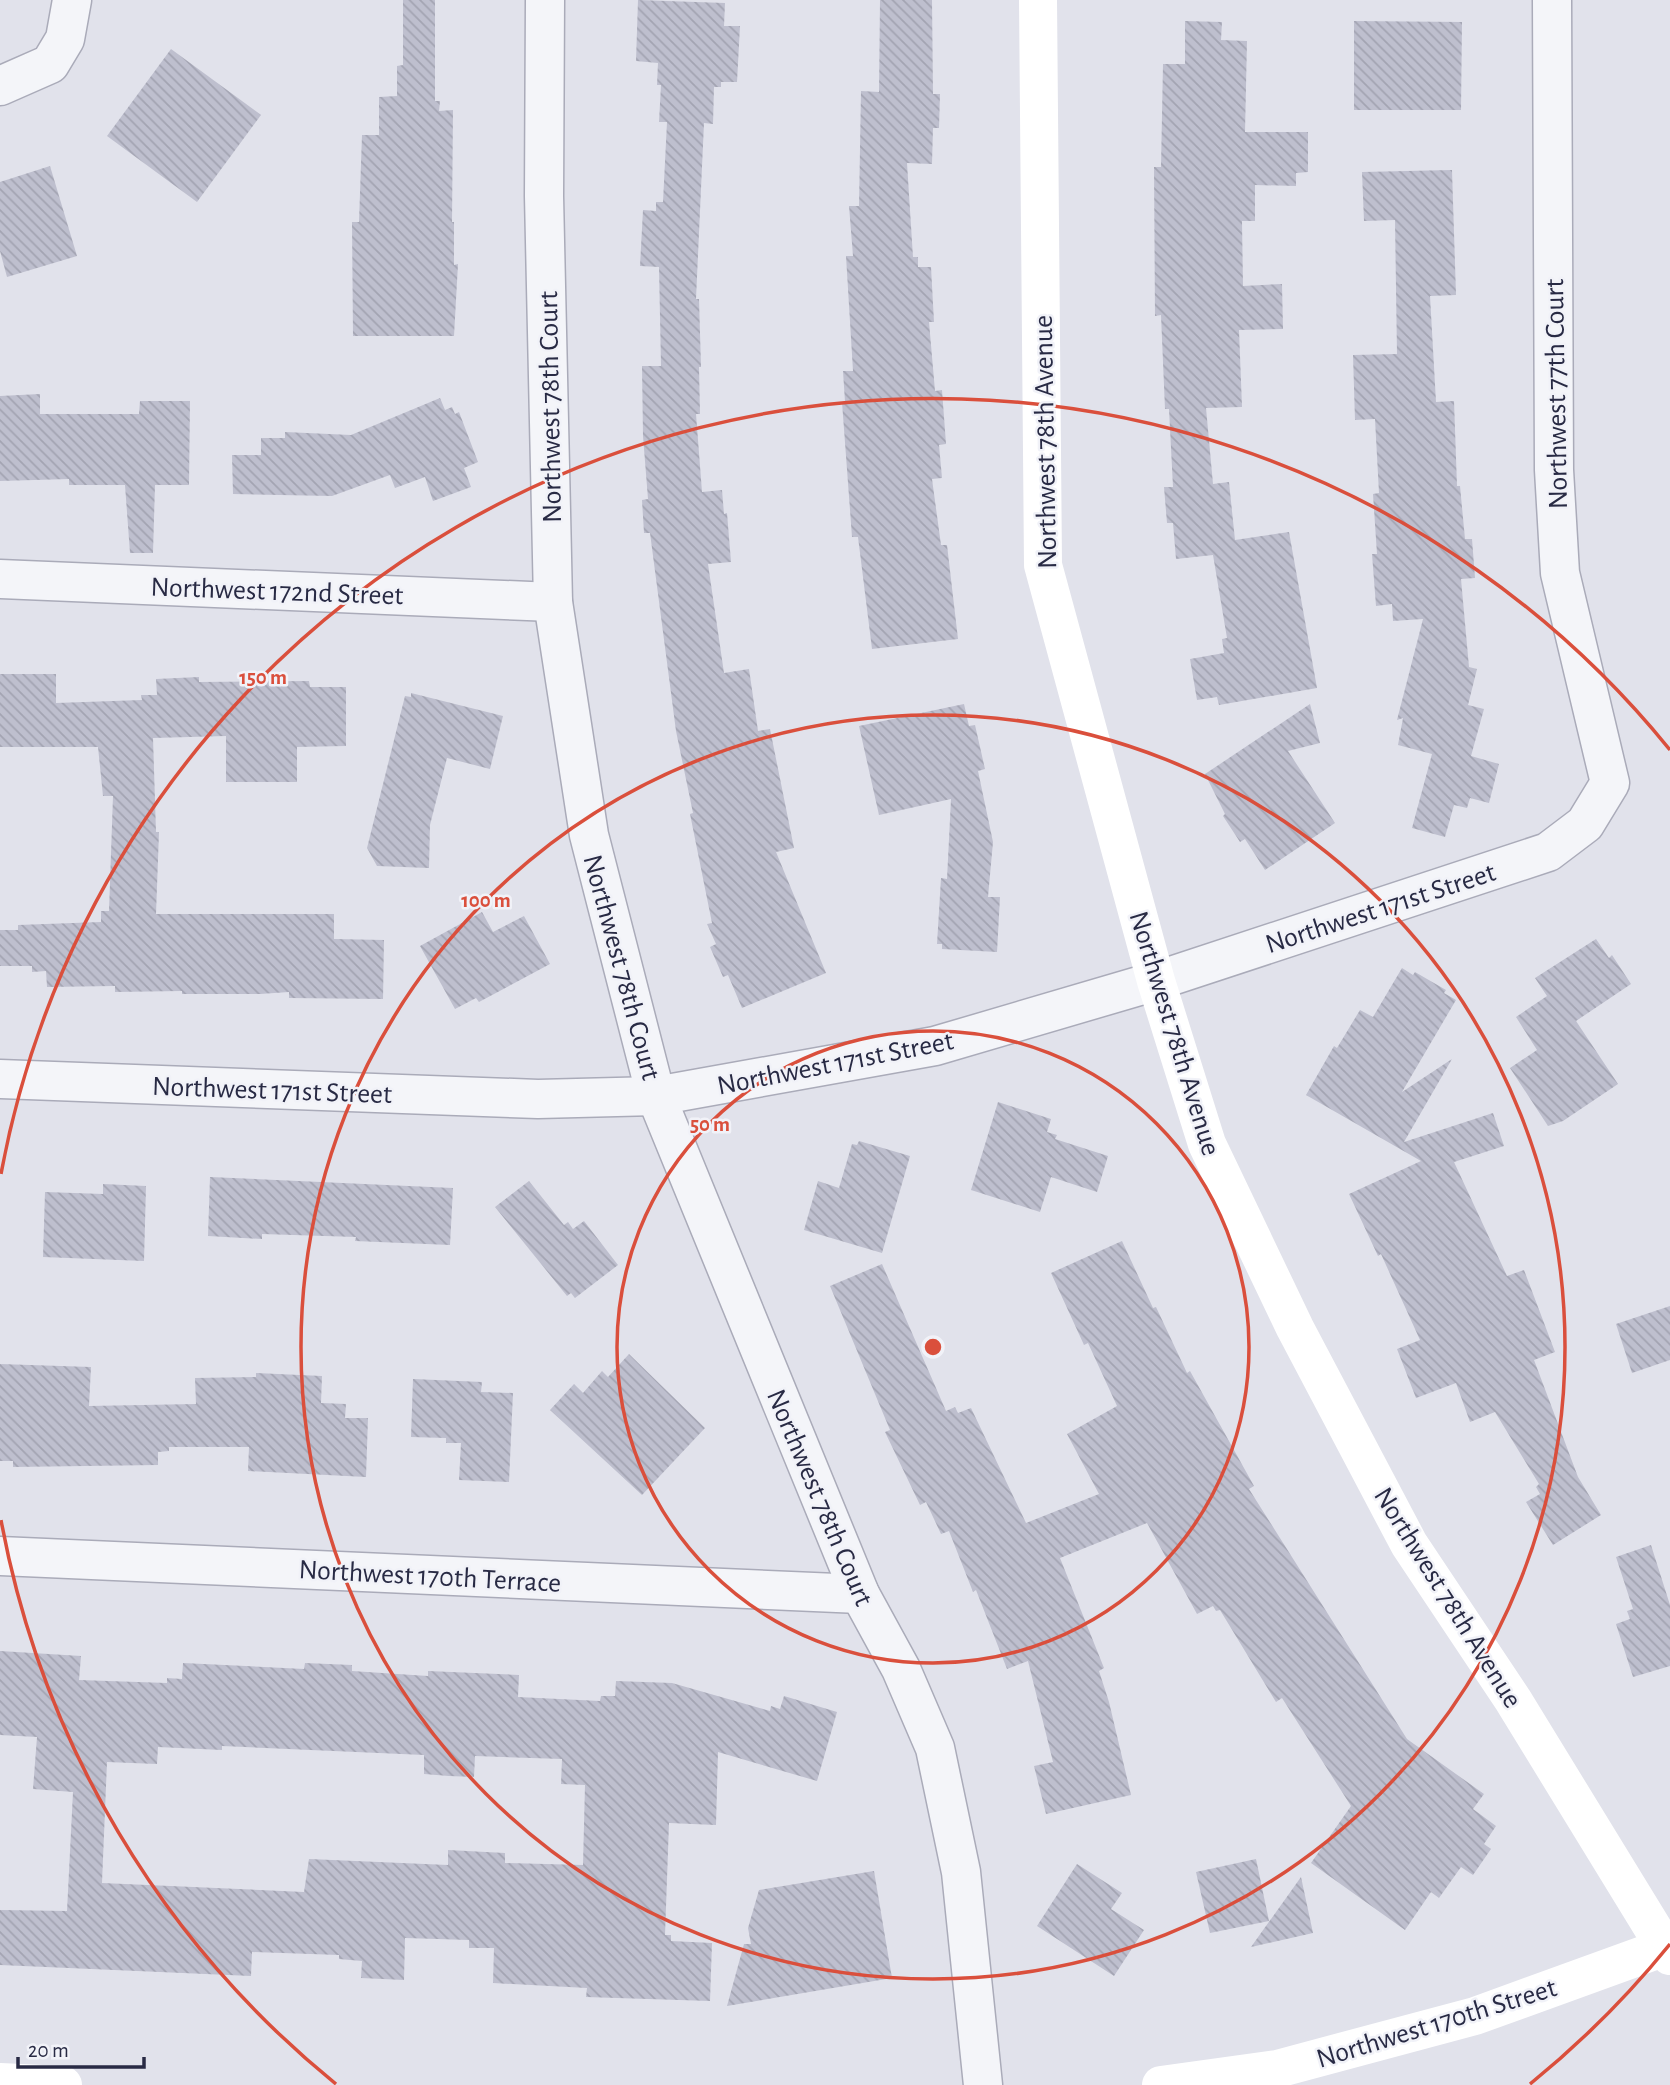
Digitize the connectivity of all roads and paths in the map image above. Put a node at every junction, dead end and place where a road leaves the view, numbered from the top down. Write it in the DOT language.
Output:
graph roads {
  1 [pos="72,0"];
  2 [pos="545,0"];
  3 [pos="1038,0"];
  4 [pos="1552,0"];
  5 [pos="0,86"];
  6 [pos="0,579"];
  7 [pos="553,601"];
  8 [pos="1610,783"];
  9 [pos="1156,981"];
  10 [pos="0,1079"];
  11 [pos="656,1096"];
  12 [pos="0,1556"];
  13 [pos="860,1594"];
  14 [pos="1667,1951"];
  15 [pos="0,2082"];
  16 [pos="63,2085"];
  17 [pos="983,2085"];
  18 [pos="1160,2085"];
  1 -- 5 [label="street"];
  2 -- 7 [label="street, Northwest 78th Court"];
  3 -- 9 [label="street, Northwest 78th Avenue"];
  4 -- 8 [label="street, Northwest 77th Court"];
  6 -- 7 [label="street, Northwest 172nd Street"];
  7 -- 11 [label="street, Northwest 78th Court"];
  8 -- 9 [label="street, Northwest 171st Street"];
  9 -- 11 [label="street, Northwest 171st Street"];
  9 -- 14 [label="street, Northwest 78th Avenue"];
  10 -- 11 [label="street, Northwest 171st Street"];
  11 -- 13 [label="street, Northwest 78th Court"];
  12 -- 13 [label="street, Northwest 170th Terrace"];
  13 -- 17 [label="street, Northwest 78th Court"];
  14 -- 18 [label="street, Northwest 170th Street"];
  15 -- 16 [label="street"];
}
